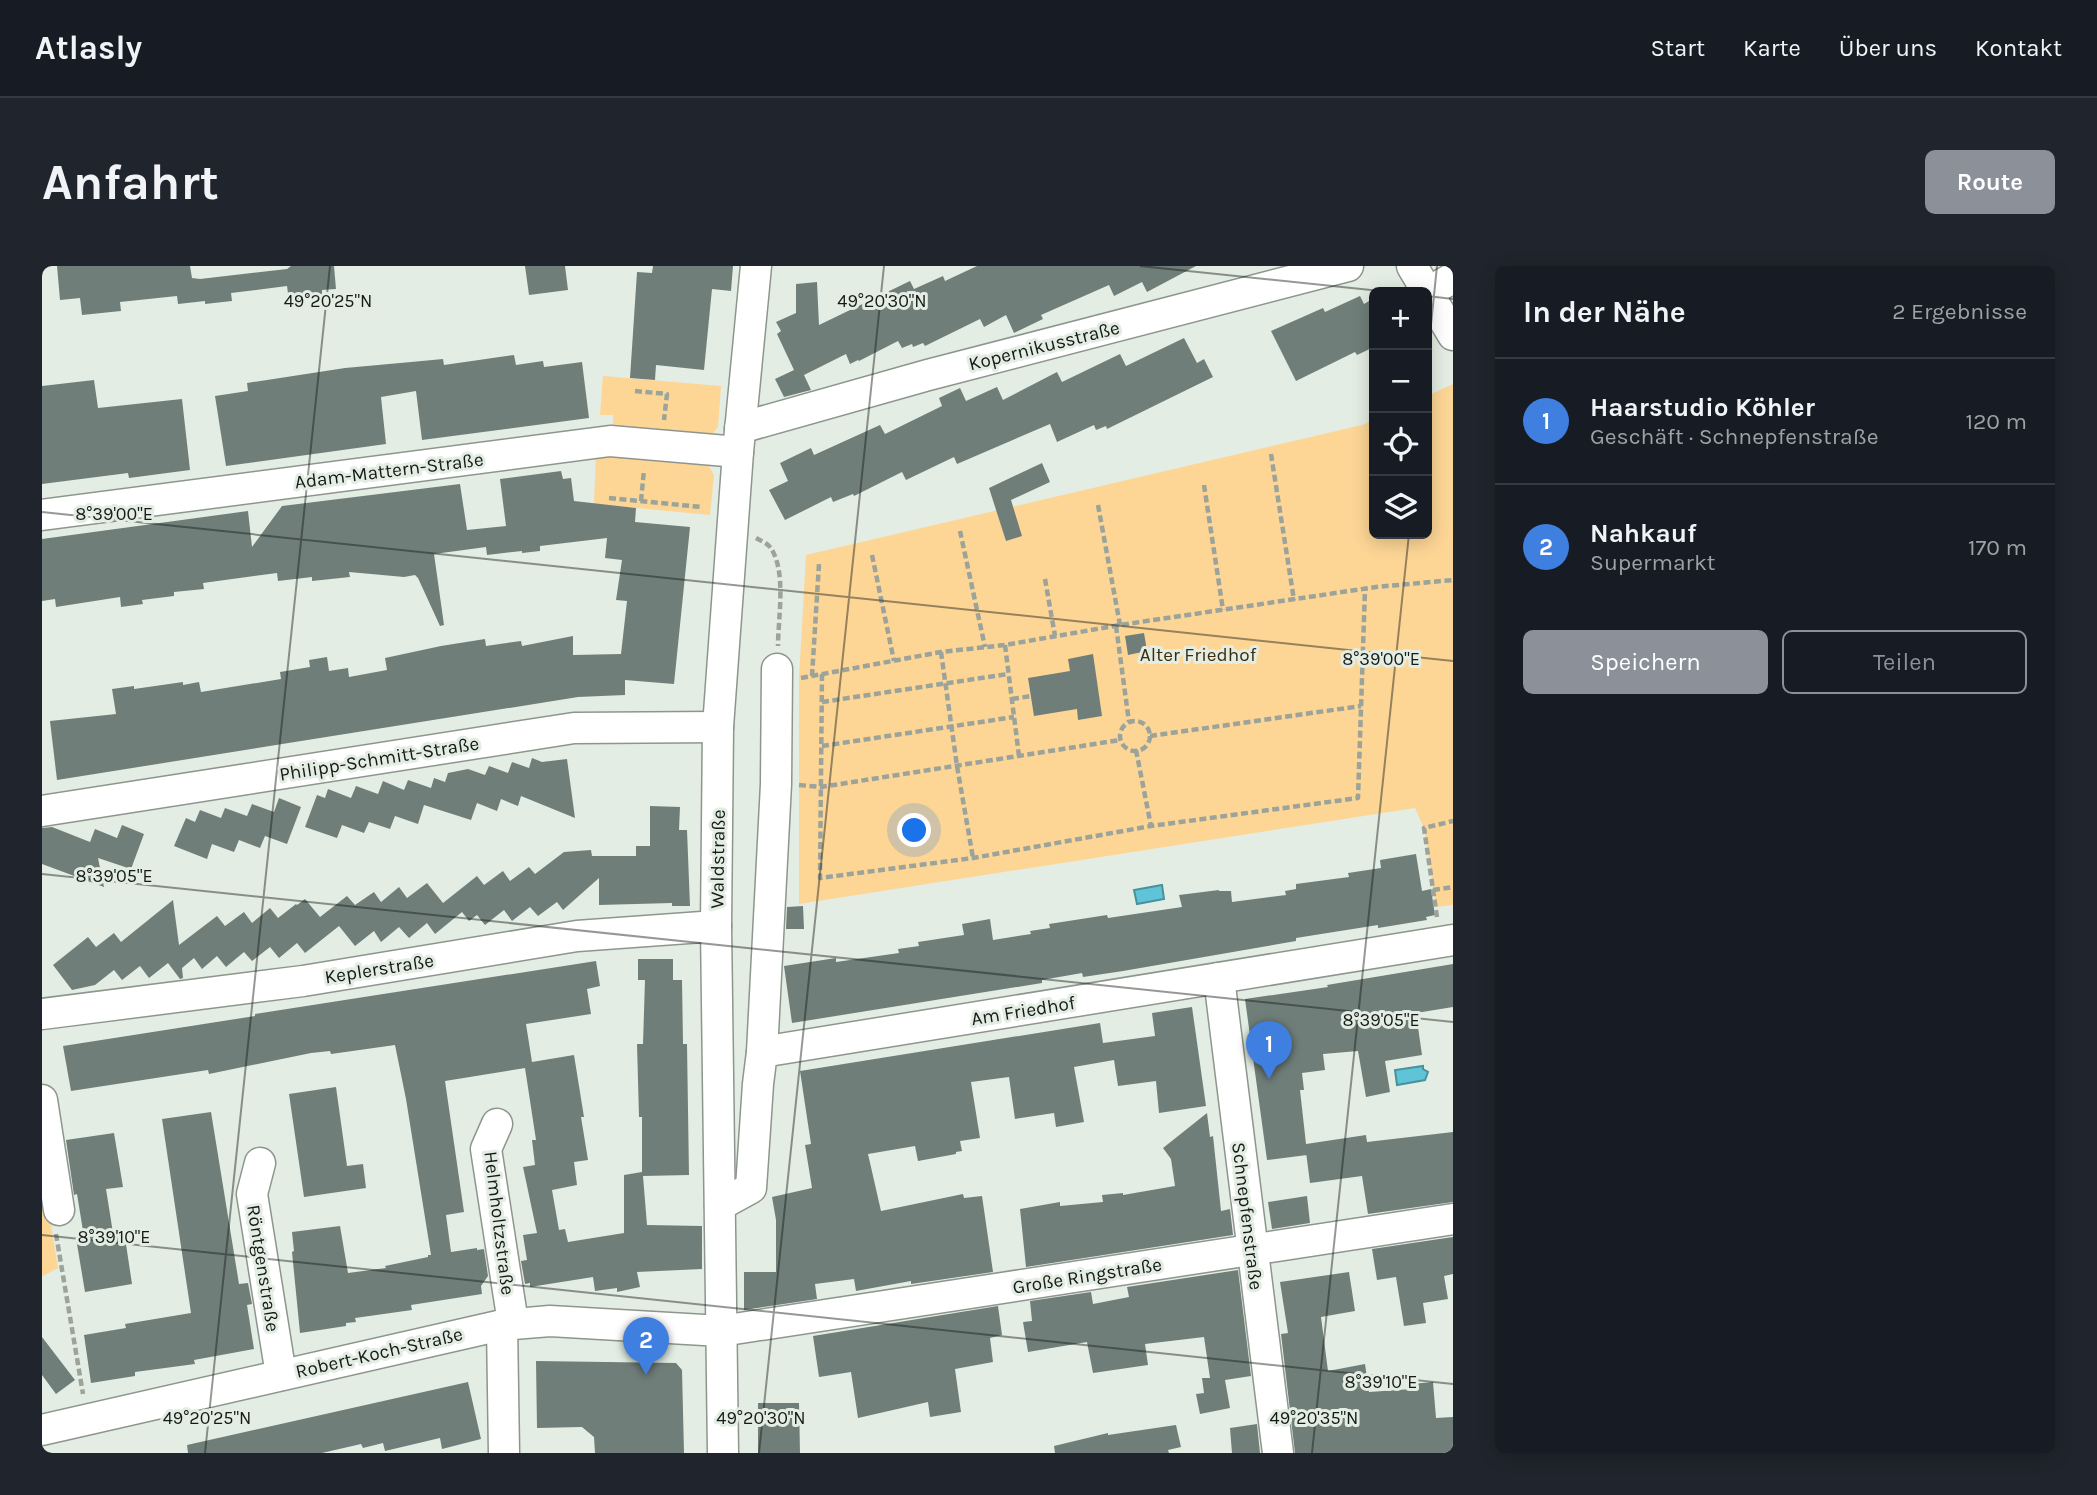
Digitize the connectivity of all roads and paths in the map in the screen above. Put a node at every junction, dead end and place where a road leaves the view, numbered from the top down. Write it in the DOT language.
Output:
graph roads {
  1 [pos="756,266"];
  2 [pos="1348,266"];
  3 [pos="1412,266"];
  4 [pos="1440,285"];
  5 [pos="1453,335"];
  6 [pos="635,391"];
  7 [pos="739,440"];
  8 [pos="662,446"];
  9 [pos="1271,454"];
  10 [pos="1204,485"];
  11 [pos="610,498"];
  12 [pos="1098,505"];
  13 [pos="701,507"];
  14 [pos="42,515"];
  15 [pos="960,531"];
  16 [pos="749,535"];
  17 [pos="872,555"];
  18 [pos="818,564"];
  19 [pos="1045,579"];
  20 [pos="1453,580"];
  21 [pos="1366,589"];
  22 [pos="1294,600"];
  23 [pos="1223,610"];
  24 [pos="1118,626"];
  25 [pos="1055,636"];
  26 [pos="1004,645"];
  27 [pos="985,647"];
  28 [pos="941,653"];
  29 [pos="894,661"];
  30 [pos="822,674"];
  31 [pos="1008,674"];
  32 [pos="777,676"];
  33 [pos="812,676"];
  34 [pos="945,683"];
  35 [pos="1031,696"];
  36 [pos="1012,699"];
  37 [pos="822,702"];
  38 [pos="1361,706"];
  39 [pos="1014,717"];
  40 [pos="1129,722"];
  41 [pos="951,726"];
  42 [pos="718,727"];
  43 [pos="1150,736"];
  44 [pos="1120,740"];
  45 [pos="822,746"];
  46 [pos="1136,750"];
  47 [pos="1019,756"];
  48 [pos="957,766"];
  49 [pos="776,784"];
  50 [pos="821,787"];
  51 [pos="42,811"];
  52 [pos="1453,821"];
  53 [pos="1151,826"];
  54 [pos="973,858"];
  55 [pos="1453,887"];
  56 [pos="1433,890"];
  57 [pos="716,926"];
  58 [pos="1447,941"];
  59 [pos="1219,978"];
  60 [pos="42,1014"];
  61 [pos="762,1052"];
  62 [pos="42,1100"];
  63 [pos="498,1124"];
  64 [pos="260,1163"];
  65 [pos="720,1205"];
  66 [pos="58,1210"];
  67 [pos="1453,1219"];
  68 [pos="1252,1250"];
  69 [pos="507,1324"];
  70 [pos="721,1331"];
  71 [pos="281,1375"];
  72 [pos="87,1419"];
  73 [pos="42,1430"];
  74 [pos="504,1453"];
  75 [pos="723,1453"];
  76 [pos="1278,1453"];
  1 -- 7 [label="street, Waldstraße"];
  2 -- 7 [label="street, Kopernikusstraße"];
  3 -- 4 [label="street"];
  4 -- 5 [label="street"];
  6 -- 8 [label="path"];
  7 -- 8 [label="street, Adam-Mattern-Straße"];
  7 -- 42 [label="street, Waldstraße"];
  8 -- 14 [label="street, Adam-Mattern-Straße"];
  9 -- 22 [label="path"];
  10 -- 23 [label="path"];
  11 -- 13 [label="path"];
  12 -- 24 [label="path"];
  15 -- 27 [label="path"];
  16 -- 32 [label="path"];
  17 -- 29 [label="path"];
  18 -- 33 [label="path"];
  19 -- 25 [label="path"];
  20 -- 21 [label="path"];
  21 -- 22 [label="path"];
  21 -- 38 [label="path"];
  22 -- 23 [label="path"];
  23 -- 24 [label="path"];
  24 -- 25 [label="path"];
  24 -- 40 [label="path"];
  25 -- 26 [label="path"];
  26 -- 27 [label="path"];
  26 -- 31 [label="path"];
  27 -- 28 [label="path"];
  28 -- 29 [label="path"];
  28 -- 34 [label="path"];
  29 -- 30 [label="path"];
  30 -- 33 [label="path"];
  30 -- 37 [label="path"];
  31 -- 34 [label="path"];
  31 -- 36 [label="path"];
  32 -- 33 [label="path"];
  32 -- 49 [label="street"];
  34 -- 37 [label="path"];
  34 -- 41 [label="path"];
  35 -- 36 [label="path"];
  36 -- 39 [label="path"];
  37 -- 45 [label="path"];
  38 -- 43 [label="path"];
  38 -- 53 [label="path"];
  39 -- 41 [label="path"];
  39 -- 47 [label="path"];
  40 -- 43 [label="path"];
  40 -- 44 [label="path"];
  41 -- 45 [label="path"];
  41 -- 48 [label="path"];
  42 -- 51 [label="street, Philipp-Schmitt-Straße"];
  42 -- 57 [label="street, Waldstraße"];
  43 -- 46 [label="path"];
  44 -- 46 [label="path"];
  44 -- 47 [label="path"];
  45 -- 50 [label="path"];
  46 -- 53 [label="path"];
  47 -- 48 [label="path"];
  48 -- 50 [label="path"];
  48 -- 54 [label="path"];
  49 -- 50 [label="path"];
  49 -- 61 [label="street"];
  50 -- 54 [label="path"];
  52 -- 56 [label="path"];
  53 -- 54 [label="path"];
  55 -- 56 [label="path"];
  56 -- 58 [label="path"];
  57 -- 60 [label="street, Keplerstraße"];
  57 -- 65 [label="street, Waldstraße"];
  58 -- 59 [label="street, Am Friedhof"];
  59 -- 61 [label="street, Am Friedhof"];
  59 -- 68 [label="street, Schnepfenstraße"];
  61 -- 65 [label="street"];
  62 -- 66 [label="street"];
  63 -- 69 [label="street, Helmholtzstraße"];
  64 -- 71 [label="street, Röntgenstraße"];
  65 -- 70 [label="street, Waldstraße"];
  66 -- 72 [label="path"];
  67 -- 68 [label="street, Große Ringstraße"];
  68 -- 70 [label="street, Große Ringstraße"];
  68 -- 76 [label="street, Schnepfenstraße"];
  69 -- 70 [label="street, Robert-Koch-Straße"];
  69 -- 71 [label="street, Robert-Koch-Straße"];
  69 -- 74 [label="street, Helmholtzstraße"];
  70 -- 75 [label="street, Waldstraße"];
  71 -- 72 [label="street, Robert-Koch-Straße"];
  72 -- 73 [label="street, Robert-Koch-Straße"];
}
